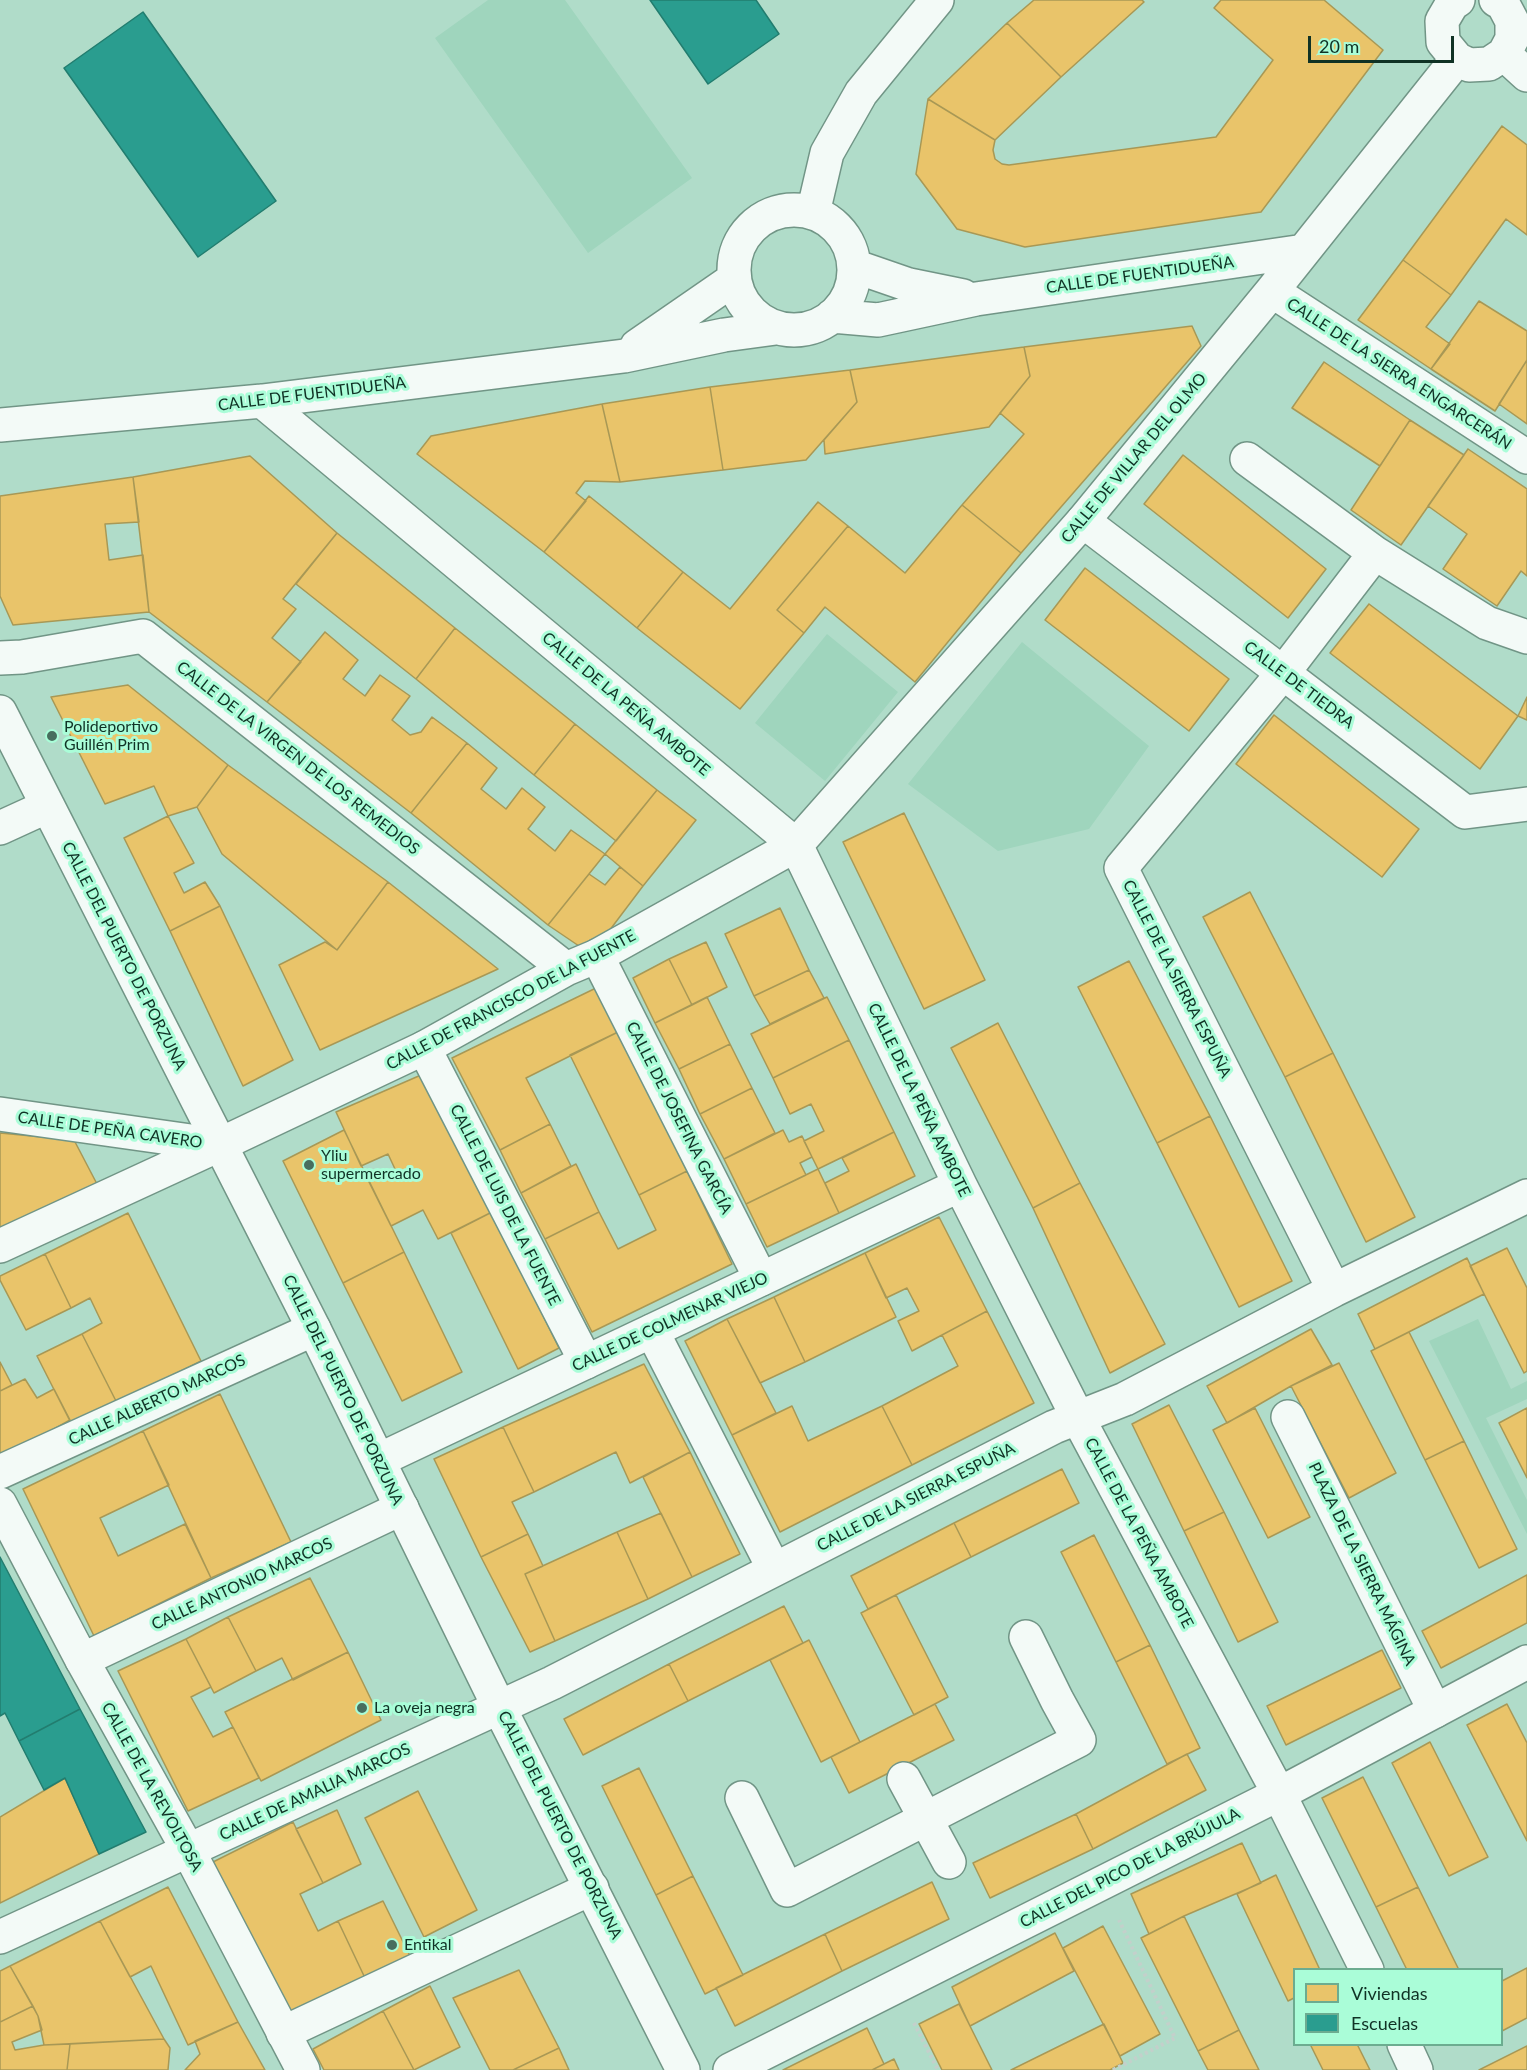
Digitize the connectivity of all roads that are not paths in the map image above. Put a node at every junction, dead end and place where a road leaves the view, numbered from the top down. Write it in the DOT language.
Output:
graph roads {
  1 [pos="937,0"];
  2 [pos="1502,1"];
  3 [pos="1452,2"];
  4 [pos="1457,59"];
  5 [pos="1516,64"];
  6 [pos="813,213"];
  7 [pos="1304,251"];
  8 [pos="854,267"];
  9 [pos="734,279"];
  10 [pos="1272,291"];
  11 [pos="976,298"];
  12 [pos="832,316"];
  13 [pos="776,327"];
  14 [pos="624,356"];
  15 [pos="262,401"];
  16 [pos="0,425"];
  17 [pos="1527,457"];
  18 [pos="1247,459"];
  19 [pos="1083,521"];
  20 [pos="1375,553"];
  21 [pos="1527,637"];
  22 [pos="0,658"];
  23 [pos="1283,673"];
  24 [pos="0,712"];
  25 [pos="1527,804"];
  26 [pos="48,806"];
  27 [pos="0,828"];
  28 [pos="796,845"];
  29 [pos="597,956"];
  30 [pos="566,969"];
  31 [pos="424,1048"];
  32 [pos="0,1114"];
  33 [pos="219,1145"];
  34 [pos="960,1185"];
  35 [pos="1527,1196"];
  36 [pos="0,1246"];
  37 [pos="761,1279"];
  38 [pos="1334,1290"];
  39 [pos="314,1329"];
  40 [pos="652,1330"];
  41 [pos="586,1362"];
  42 [pos="1288,1417"];
  43 [pos="1078,1418"];
  44 [pos="379,1460"];
  45 [pos="0,1472"];
  46 [pos="0,1504"];
  47 [pos="402,1509"];
  48 [pos="774,1569"];
  49 [pos="1026,1637"];
  50 [pos="82,1660"];
  51 [pos="1527,1662"];
  52 [pos="499,1707"];
  53 [pos="1435,1711"];
  54 [pos="904,1779"];
  55 [pos="1280,1794"];
  56 [pos="741,1798"];
  57 [pos="926,1820"];
  58 [pos="188,1850"];
  59 [pos="949,1862"];
  60 [pos="592,1888"];
  61 [pos="0,1937"];
  62 [pos="1365,1968"];
  63 [pos="283,2033"];
  64 [pos="1405,2046"];
  65 [pos="303,2070"];
  66 [pos="683,2070"];
  67 [pos="730,2070"];
  68 [pos="1416,2070"];
  1 -- 6 [label="street"];
  2 -- 5 [label="street"];
  3 -- 4 [label="street"];
  4 -- 5 [label="street"];
  4 -- 7 [label="street, CALLE DE VILLAR DEL OLMO"];
  6 -- 8 [label="street"];
  6 -- 9 [label="street"];
  7 -- 10 [label="street, CALLE DE VILLAR DEL OLMO"];
  7 -- 11 [label="street, CALLE DE FUENTIDUEÑA"];
  8 -- 11 [label="street, CALLE DE FUENTIDUEÑA"];
  8 -- 12 [label="street"];
  9 -- 13 [label="street"];
  9 -- 14 [label="street, CALLE DE FUENTIDUEÑA"];
  10 -- 17 [label="street, CALLE DE LA SIERRA ENGARCERÁN"];
  10 -- 19 [label="street, CALLE DE VILLAR DEL OLMO"];
  11 -- 12 [label="street, CALLE DE FUENTIDUEÑA"];
  12 -- 13 [label="street"];
  13 -- 14 [label="street, CALLE DE FUENTIDUEÑA"];
  14 -- 15 [label="street, CALLE DE FUENTIDUEÑA"];
  15 -- 16 [label="street, CALLE DE FUENTIDUEÑA"];
  15 -- 28 [label="street, CALLE DE LA PEÑA AMBOTE"];
  18 -- 20 [label="street"];
  19 -- 23 [label="street, CALLE DE TIEDRA"];
  19 -- 28 [label="street, CALLE DE VILLAR DEL OLMO"];
  20 -- 21 [label="street"];
  20 -- 23 [label="street, CALLE DE LA SIERRA ESPUÑA"];
  22 -- 30 [label="street, CALLE DE LA VIRGEN DE LOS REMEDIOS"];
  23 -- 25 [label="street, CALLE DE TIEDRA"];
  23 -- 38 [label="street, CALLE DE LA SIERRA ESPUÑA"];
  24 -- 26 [label="street, CALLE DEL PUERTO DE PORZUNA"];
  26 -- 27 [label="street"];
  26 -- 33 [label="street, CALLE DEL PUERTO DE PORZUNA"];
  28 -- 29 [label="street, CALLE DE FRANCISCO DE LA FUENTE"];
  28 -- 34 [label="street, CALLE DE LA PEÑA AMBOTE"];
  29 -- 30 [label="street, CALLE DE FRANCISCO DE LA FUENTE"];
  29 -- 37 [label="street, CALLE DE JOSEFINA GARCÍA"];
  30 -- 31 [label="street, CALLE DE FRANCISCO DE LA FUENTE"];
  31 -- 33 [label="street, CALLE DE FRANCISCO DE LA FUENTE"];
  31 -- 41 [label="street, CALLE DE LUIS DE LA FUENTE"];
  32 -- 33 [label="street, CALLE DE PEÑA CAVERO"];
  33 -- 36 [label="street, CALLE DE FRANCISCO DE LA FUENTE"];
  33 -- 39 [label="street, CALLE DEL PUERTO DE PORZUNA"];
  34 -- 37 [label="street, CALLE DE COLMENAR VIEJO"];
  34 -- 43 [label="street, CALLE DE LA PEÑA AMBOTE"];
  35 -- 38 [label="street, CALLE DE LA SIERRA ESPUÑA"];
  37 -- 40 [label="street, CALLE DE COLMENAR VIEJO"];
  38 -- 43 [label="street, CALLE DE LA SIERRA ESPUÑA"];
  39 -- 44 [label="street, CALLE DEL PUERTO DE PORZUNA"];
  39 -- 45 [label="street, CALLE ALBERTO MARCOS"];
  40 -- 41 [label="street, CALLE DE COLMENAR VIEJO"];
  40 -- 48 [label="street"];
  41 -- 44 [label="street, CALLE DE COLMENAR VIEJO"];
  42 -- 53 [label="street, PLAZA DE LA SIERRA MÁGINA"];
  43 -- 48 [label="street, CALLE DE LA SIERRA ESPUÑA"];
  43 -- 55 [label="street, CALLE DE LA PEÑA AMBOTE"];
  44 -- 47 [label="street, CALLE DEL PUERTO DE PORZUNA"];
  46 -- 50 [label="street, CALLE DE LA REVOLTOSA"];
  47 -- 50 [label="street, CALLE ANTONIO MARCOS"];
  47 -- 52 [label="street, CALLE DEL PUERTO DE PORZUNA"];
  48 -- 52 [label="street, CALLE DE LA SIERRA ESPUÑA"];
  49 -- 57 [label="street"];
  50 -- 58 [label="street, CALLE DE LA REVOLTOSA"];
  51 -- 53 [label="street, CALLE DEL PICO DE LA BRÚJULA"];
  52 -- 58 [label="street, CALLE DE AMALIA MARCOS"];
  52 -- 60 [label="street, CALLE DEL PUERTO DE PORZUNA"];
  53 -- 55 [label="street, CALLE DEL PICO DE LA BRÚJULA"];
  54 -- 57 [label="street"];
  55 -- 62 [label="street, CALLE DE LA PEÑA AMBOTE"];
  55 -- 67 [label="street, CALLE DEL PICO DE LA BRÚJULA"];
  56 -- 57 [label="street"];
  57 -- 59 [label="street"];
  58 -- 61 [label="street, CALLE DE AMALIA MARCOS"];
  58 -- 63 [label="street, CALLE DE LA REVOLTOSA"];
  60 -- 63 [label="street"];
  60 -- 66 [label="street, CALLE DEL PUERTO DE PORZUNA"];
  63 -- 65 [label="street, CALLE DE LA REVOLTOSA"];
  64 -- 68 [label="street"];
}
